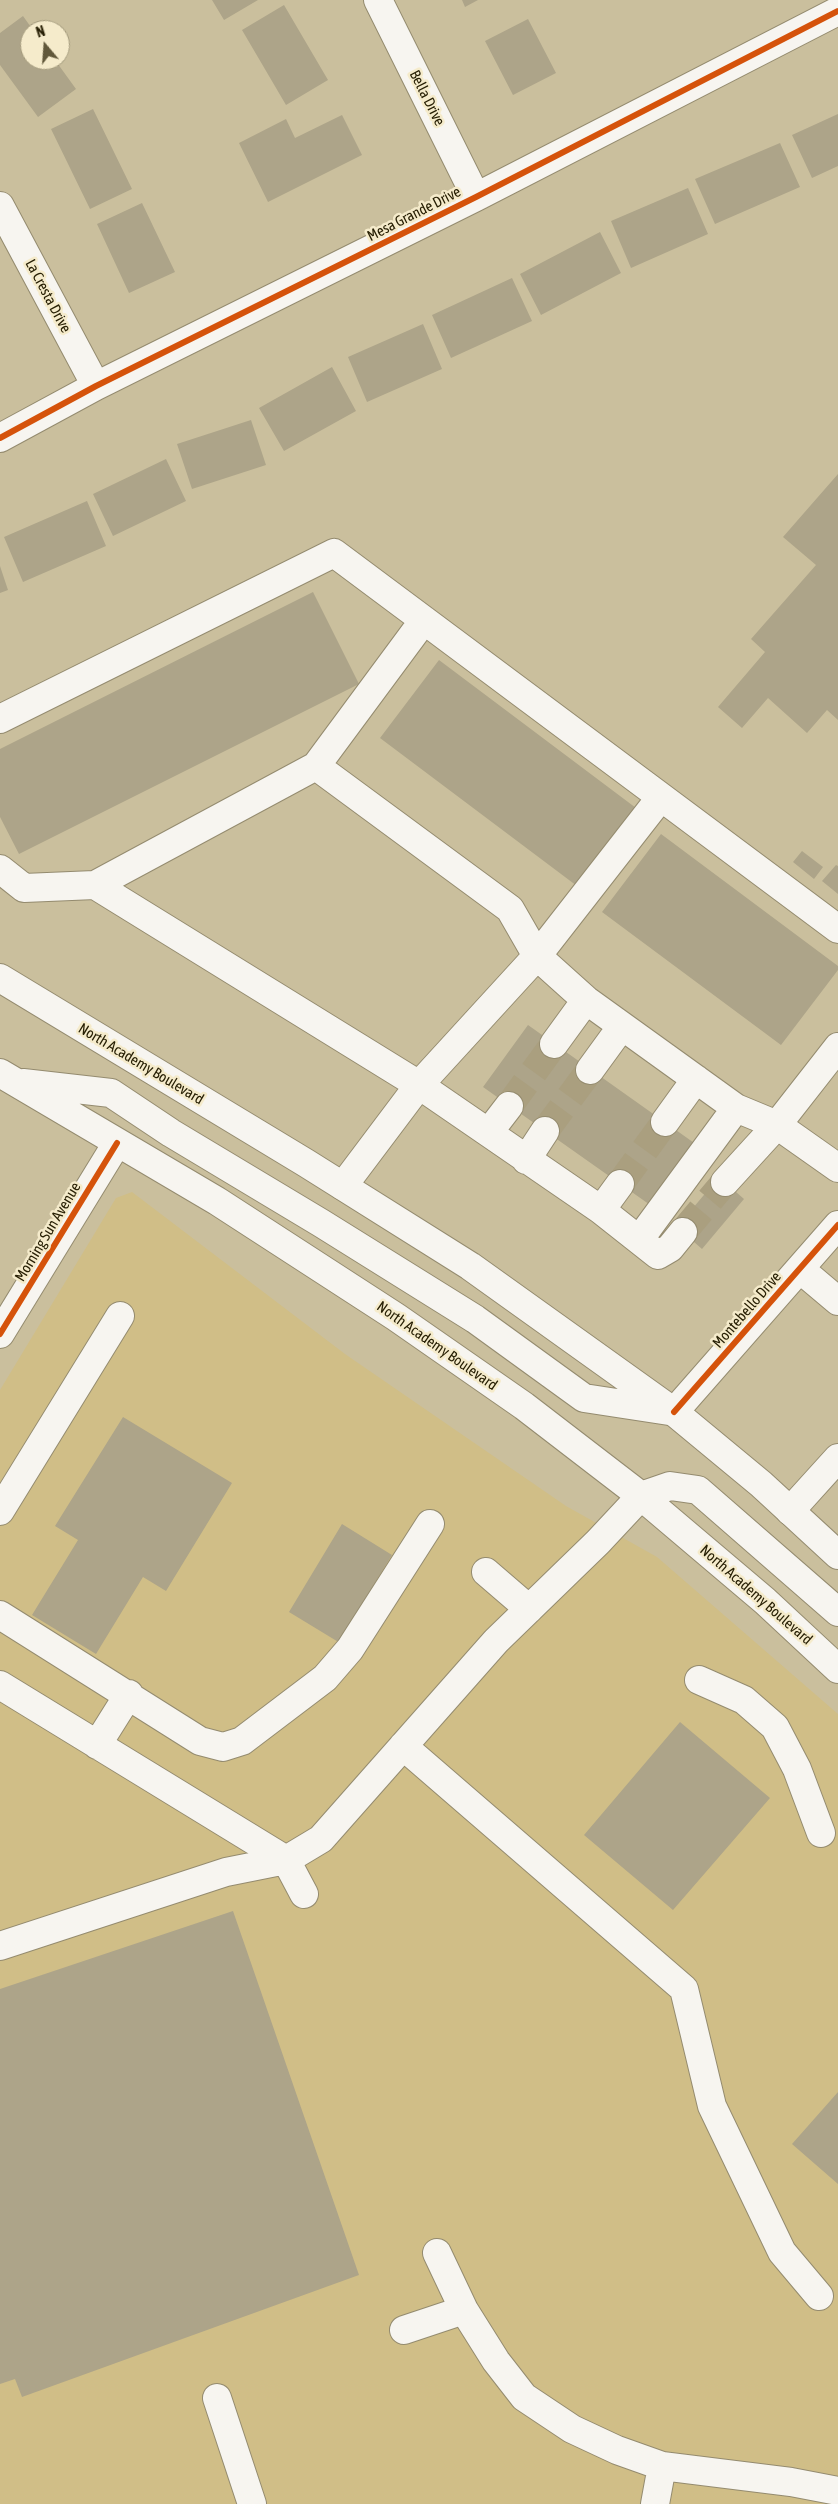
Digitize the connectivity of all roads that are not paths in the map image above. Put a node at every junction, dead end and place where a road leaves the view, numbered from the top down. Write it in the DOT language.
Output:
graph roads {
  1 [pos="378,0"];
  2 [pos="838,11"];
  3 [pos="476,197"];
  4 [pos="0,206"];
  5 [pos="96,386"];
  6 [pos="0,438"];
  7 [pos="424,620"];
  8 [pos="0,718"];
  9 [pos="316,766"];
  10 [pos="661,797"];
  11 [pos="0,869"];
  12 [pos="95,885"];
  13 [pos="838,930"];
  14 [pos="537,956"];
  15 [pos="0,978"];
  16 [pos="586,1000"];
  17 [pos="622,1026"];
  18 [pos="554,1044"];
  19 [pos="838,1047"];
  20 [pos="590,1070"];
  21 [pos="7,1078"];
  22 [pos="696,1079"];
  23 [pos="418,1085"];
  24 [pos="509,1106"];
  25 [pos="736,1108"];
  26 [pos="665,1122"];
  27 [pos="777,1125"];
  28 [pos="488,1132"];
  29 [pos="545,1132"];
  30 [pos="117,1143"];
  31 [pos="526,1160"];
  32 [pos="838,1168"];
  33 [pos="725,1182"];
  34 [pos="620,1184"];
  35 [pos="343,1186"];
  36 [pos="600,1210"];
  37 [pos="838,1225"];
  38 [pos="683,1232"];
  39 [pos="639,1240"];
  40 [pos="800,1268"];
  41 [pos="838,1301"];
  42 [pos="120,1316"];
  43 [pos="0,1332"];
  44 [pos="674,1412"];
  45 [pos="838,1458"];
  46 [pos="641,1496"];
  47 [pos="0,1511"];
  48 [pos="790,1511"];
  49 [pos="430,1524"];
  50 [pos="838,1555"];
  51 [pos="486,1572"];
  52 [pos="529,1609"];
  53 [pos="838,1612"];
  54 [pos="0,1615"];
  55 [pos="838,1669"];
  56 [pos="699,1680"];
  57 [pos="0,1685"];
  58 [pos="129,1694"];
  59 [pos="98,1745"];
  60 [pos="403,1746"];
  61 [pos="822,1833"];
  62 [pos="286,1860"];
  63 [pos="304,1894"];
  64 [pos="0,1946"];
  65 [pos="437,2253"];
  66 [pos="819,2296"];
  67 [pos="464,2310"];
  68 [pos="404,2330"];
  69 [pos="216,2398"];
  70 [pos="662,2466"];
  71 [pos="838,2491"];
  72 [pos="252,2504"];
  73 [pos="655,2504"];
  1 -- 3 [label="main road, Bella Drive"];
  2 -- 3 [label="main road, Mesa Grande Drive"];
  3 -- 5 [label="main road, Mesa Grande Drive"];
  4 -- 5 [label="main road, La Cresta Drive"];
  5 -- 6 [label="main road, Mesa Grande Drive"];
  7 -- 8 [label="main road"];
  7 -- 9 [label="main road"];
  7 -- 10 [label="main road"];
  9 -- 12 [label="main road"];
  9 -- 14 [label="main road"];
  10 -- 13 [label="main road"];
  10 -- 14 [label="main road"];
  11 -- 12 [label="main road"];
  12 -- 23 [label="main road"];
  14 -- 16 [label="main road"];
  14 -- 23 [label="main road"];
  15 -- 35 [label="main road, North Academy Boulevard"];
  16 -- 17 [label="main road"];
  16 -- 18 [label="main road"];
  17 -- 20 [label="main road"];
  17 -- 22 [label="main road"];
  19 -- 27 [label="main road"];
  21 -- 30 [label="main road, North Academy Boulevard"];
  21 -- 44 [label="main road"];
  22 -- 25 [label="main road"];
  22 -- 26 [label="main road"];
  23 -- 28 [label="main road"];
  23 -- 35 [label="main road"];
  24 -- 28 [label="main road"];
  25 -- 27 [label="main road"];
  25 -- 39 [label="main road"];
  27 -- 32 [label="main road"];
  27 -- 33 [label="main road"];
  28 -- 31 [label="main road"];
  29 -- 31 [label="main road"];
  30 -- 43 [label="main road, Morning Sun Avenue"];
  30 -- 46 [label="main road, North Academy Boulevard"];
  31 -- 36 [label="main road"];
  34 -- 36 [label="main road"];
  35 -- 44 [label="main road, North Academy Boulevard"];
  36 -- 39 [label="main road"];
  37 -- 40 [label="main road, Montebello Drive"];
  38 -- 39 [label="main road"];
  40 -- 41 [label="main road"];
  40 -- 44 [label="main road, Montebello Drive"];
  42 -- 47 [label="main road"];
  44 -- 48 [label="main road, North Academy Boulevard"];
  45 -- 48 [label="main road"];
  46 -- 52 [label="main road"];
  46 -- 53 [label="main road"];
  46 -- 55 [label="main road, North Academy Boulevard"];
  48 -- 50 [label="main road, North Academy Boulevard"];
  49 -- 58 [label="main road"];
  51 -- 52 [label="main road"];
  52 -- 60 [label="main road"];
  54 -- 58 [label="main road"];
  56 -- 61 [label="main road"];
  57 -- 59 [label="main road"];
  58 -- 59 [label="main road"];
  59 -- 62 [label="main road"];
  60 -- 62 [label="main road"];
  60 -- 66 [label="main road"];
  62 -- 63 [label="main road"];
  62 -- 64 [label="main road"];
  65 -- 67 [label="main road"];
  67 -- 68 [label="main road"];
  67 -- 70 [label="main road"];
  69 -- 72 [label="main road"];
  70 -- 71 [label="main road"];
  70 -- 73 [label="main road"];
}
